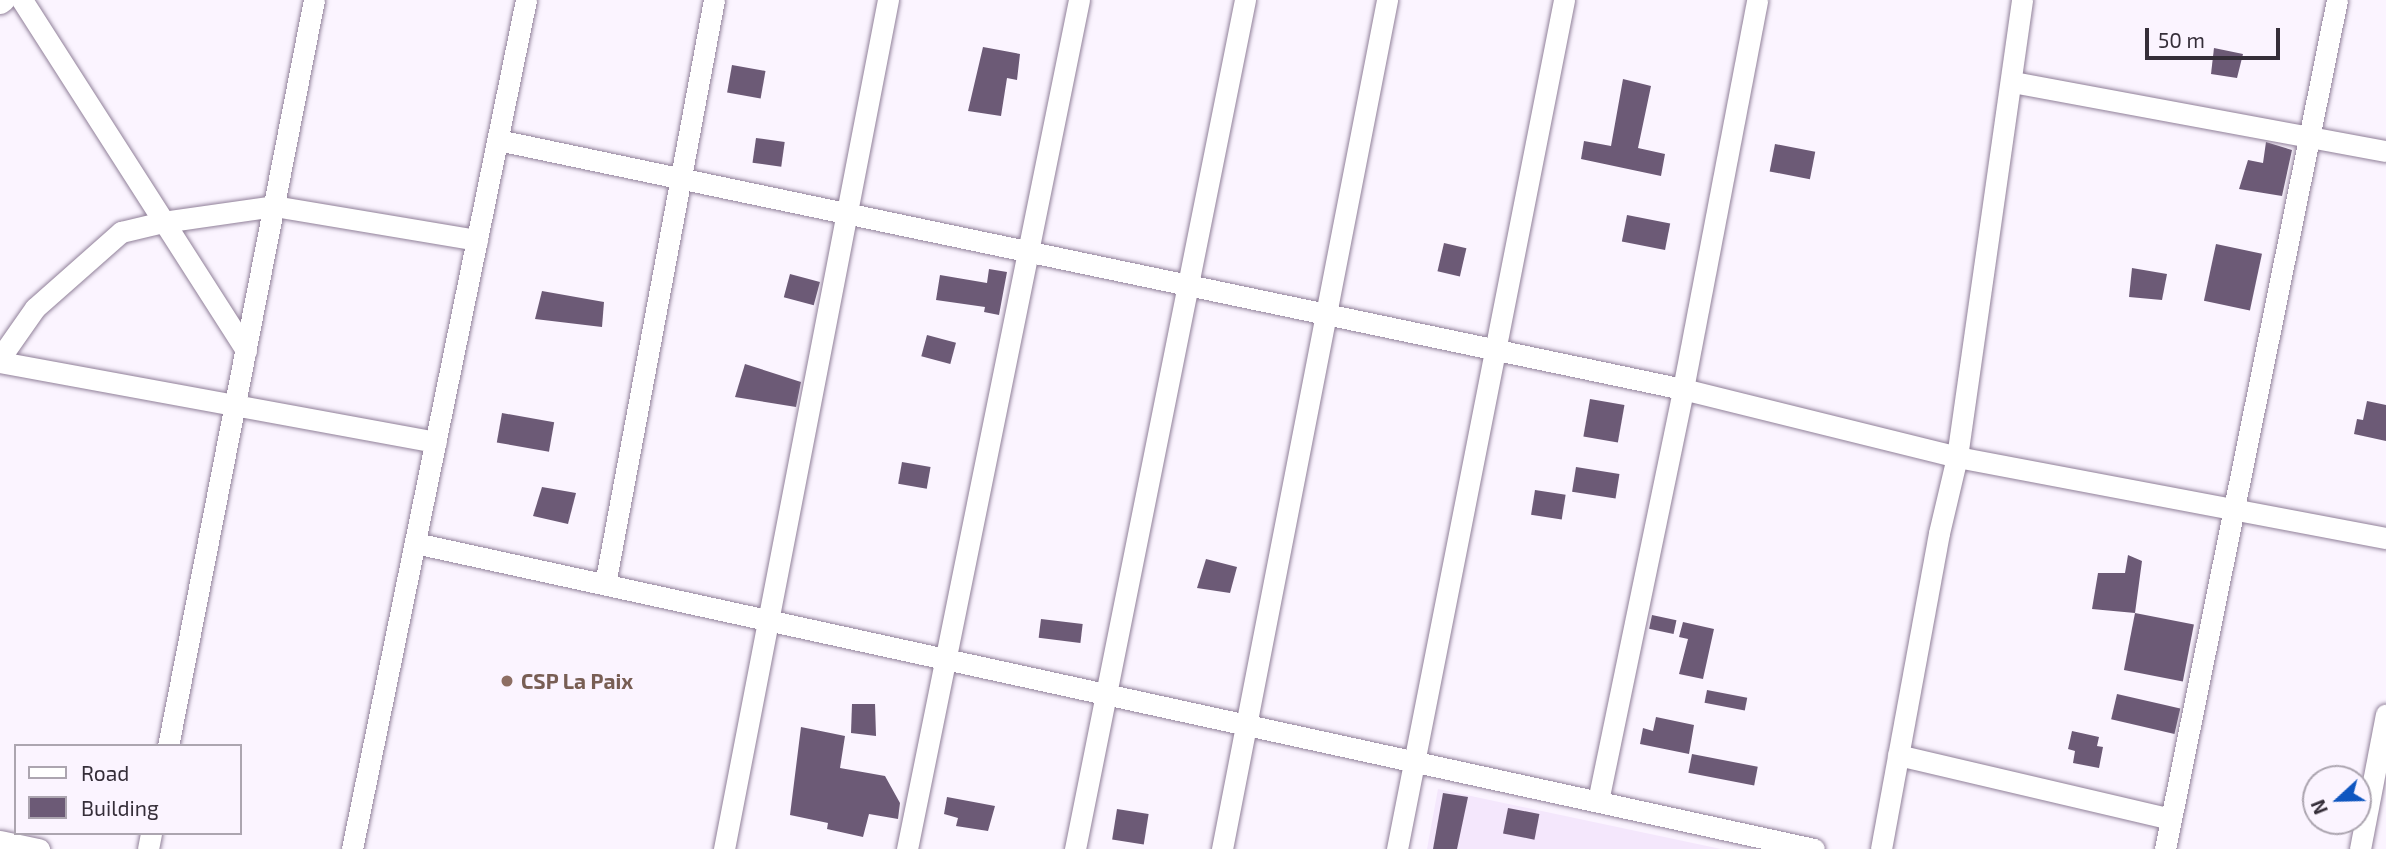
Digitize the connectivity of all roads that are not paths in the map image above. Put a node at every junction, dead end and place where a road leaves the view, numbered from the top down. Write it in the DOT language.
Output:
graph roads {
  1 [pos="22,0"];
  2 [pos="314,0"];
  3 [pos="526,0"];
  4 [pos="715,0"];
  5 [pos="888,0"];
  6 [pos="1079,0"];
  7 [pos="1245,0"];
  8 [pos="1387,0"];
  9 [pos="1564,0"];
  10 [pos="1757,0"];
  11 [pos="2022,0"];
  12 [pos="2337,0"];
  13 [pos="2012,82"];
  14 [pos="2309,136"];
  15 [pos="498,140"];
  16 [pos="2386,151"];
  17 [pos="681,178"];
  18 [pos="274,206"];
  19 [pos="847,214"];
  20 [pos="163,222"];
  21 [pos="477,240"];
  22 [pos="1028,252"];
  23 [pos="1188,285"];
  24 [pos="1326,314"];
  25 [pos="246,350"];
  26 [pos="1495,350"];
  27 [pos="0,360"];
  28 [pos="1684,389"];
  29 [pos="234,407"];
  30 [pos="436,442"];
  31 [pos="1957,457"];
  32 [pos="2234,509"];
  33 [pos="2386,538"];
  34 [pos="415,543"];
  35 [pos="605,584"];
  36 [pos="768,620"];
  37 [pos="946,659"];
  38 [pos="1106,694"];
  39 [pos="2386,714"];
  40 [pos="1246,724"];
  41 [pos="168,744"];
  42 [pos="1898,755"];
  43 [pos="1415,761"];
  44 [pos="1598,802"];
  45 [pos="2171,819"];
  46 [pos="0,841"];
  47 [pos="39,849"];
  48 [pos="352,849"];
  49 [pos="724,849"];
  50 [pos="908,849"];
  51 [pos="1075,849"];
  52 [pos="1222,849"];
  53 [pos="1398,849"];
  54 [pos="1814,849"];
  55 [pos="1881,849"];
  56 [pos="2165,849"];
  57 [pos="2360,849"];
  1 -- 20 [label="street"];
  2 -- 18 [label="street"];
  3 -- 15 [label="street"];
  4 -- 17 [label="street"];
  5 -- 19 [label="street"];
  6 -- 22 [label="street"];
  7 -- 23 [label="street"];
  8 -- 24 [label="street"];
  9 -- 26 [label="street"];
  10 -- 28 [label="street"];
  11 -- 13 [label="street"];
  12 -- 14 [label="street"];
  13 -- 14 [label="street"];
  13 -- 31 [label="street"];
  14 -- 16 [label="street"];
  14 -- 32 [label="street"];
  15 -- 17 [label="street"];
  15 -- 21 [label="street"];
  17 -- 19 [label="street"];
  17 -- 35 [label="street"];
  18 -- 20 [label="street"];
  18 -- 21 [label="street"];
  18 -- 25 [label="street"];
  19 -- 22 [label="street"];
  19 -- 36 [label="street"];
  20 -- 25 [label="street"];
  20 -- 27 [label="street"];
  21 -- 30 [label="street"];
  22 -- 23 [label="street"];
  22 -- 37 [label="street"];
  23 -- 24 [label="street"];
  23 -- 38 [label="street"];
  24 -- 26 [label="street"];
  24 -- 40 [label="street"];
  25 -- 29 [label="street"];
  26 -- 28 [label="street"];
  26 -- 43 [label="street"];
  27 -- 29 [label="street"];
  28 -- 31 [label="street"];
  28 -- 44 [label="street"];
  29 -- 30 [label="street"];
  29 -- 41 [label="street"];
  30 -- 34 [label="street"];
  31 -- 32 [label="street"];
  31 -- 42 [label="street"];
  32 -- 33 [label="street"];
  32 -- 45 [label="street"];
  34 -- 35 [label="street"];
  34 -- 48 [label="street"];
  35 -- 36 [label="street"];
  36 -- 37 [label="street"];
  36 -- 49 [label="street"];
  37 -- 38 [label="street"];
  37 -- 50 [label="street"];
  38 -- 40 [label="street"];
  38 -- 51 [label="street"];
  39 -- 57 [label="street"];
  40 -- 43 [label="street"];
  40 -- 52 [label="street"];
  42 -- 45 [label="street"];
  42 -- 55 [label="street"];
  43 -- 44 [label="street"];
  43 -- 53 [label="street"];
  44 -- 54 [label="street"];
  45 -- 56 [label="street"];
  46 -- 47 [label="street"];
}
